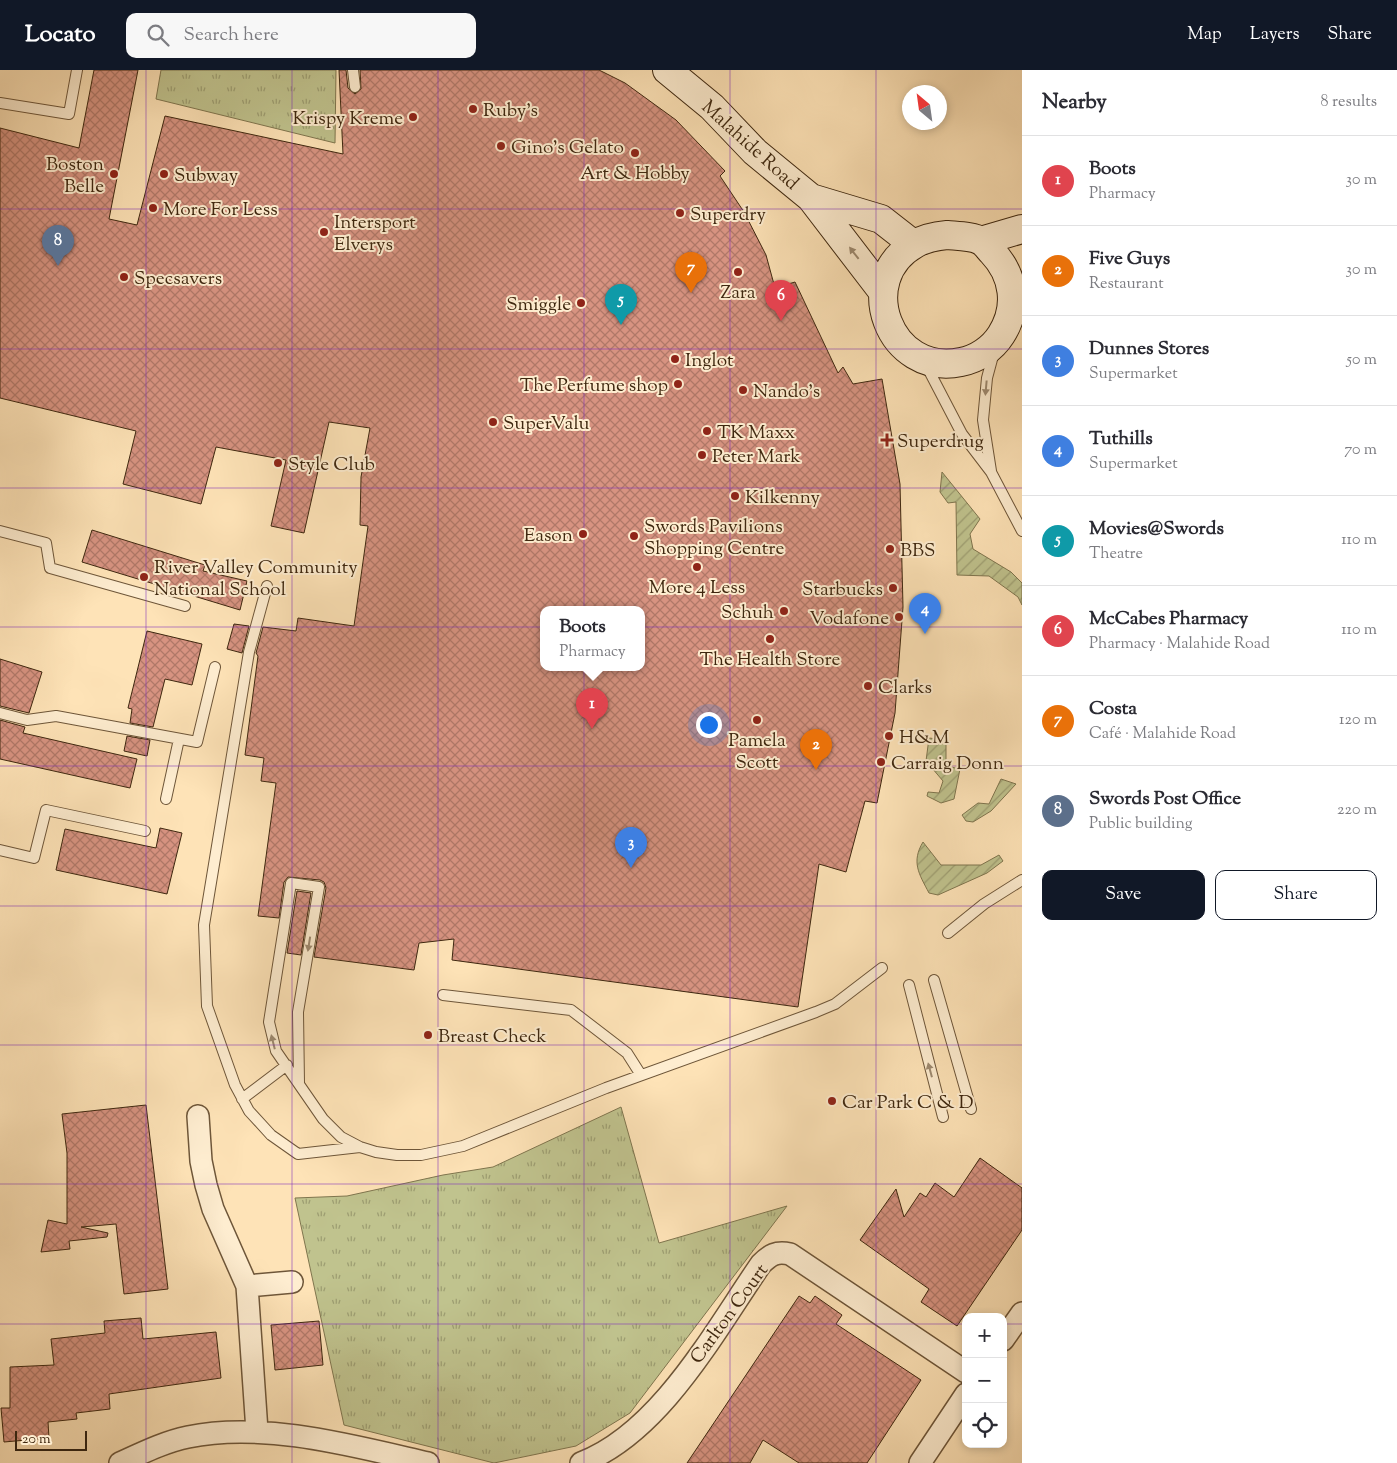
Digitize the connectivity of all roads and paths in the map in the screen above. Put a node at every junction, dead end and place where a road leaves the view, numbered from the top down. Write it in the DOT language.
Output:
graph roads {
  1 [pos="78,70"];
  2 [pos="353,70"];
  3 [pos="667,70"];
  4 [pos="355,88"];
  5 [pos="0,103"];
  6 [pos="812,198"];
  7 [pos="1022,229"];
  8 [pos="981,241"];
  9 [pos="913,244"];
  10 [pos="883,292"];
  11 [pos="1017,293"];
  12 [pos="997,341"];
  13 [pos="925,361"];
  14 [pos="991,472"];
  15 [pos="0,531"];
  16 [pos="1022,531"];
  17 [pos="267,586"];
  18 [pos="185,606"];
  19 [pos="215,667"];
  20 [pos="0,713"];
  21 [pos="179,739"];
  22 [pos="166,799"];
  23 [pos="144,830"];
  24 [pos="0,850"];
  25 [pos="1022,880"];
  26 [pos="948,933"];
  27 [pos="882,968"];
  28 [pos="934,980"];
  29 [pos="909,986"];
  30 [pos="443,995"];
  31 [pos="286,1065"];
  32 [pos="641,1075"];
  33 [pos="299,1083"];
  34 [pos="242,1099"];
  35 [pos="971,1109"];
  36 [pos="198,1116"];
  37 [pos="944,1117"];
  38 [pos="360,1147"];
  39 [pos="292,1282"];
  40 [pos="247,1286"];
  41 [pos="1022,1313"];
  42 [pos="1007,1334"];
  43 [pos="962,1369"];
  44 [pos="962,1400"];
  45 [pos="257,1431"];
  46 [pos="365,1456"];
  47 [pos="120,1463"];
  48 [pos="428,1463"];
  49 [pos="581,1463"];
  50 [pos="920,1463"];
  1 -- 5 [label="lane"];
  2 -- 4 [label="lane"];
  3 -- 6 [label="main road, Malahide Road"];
  6 -- 9 [label="main road, Malahide Road"];
  10 -- 6 [label="main road, Malahide Road, one-way"];
  7 -- 8 [label="main road"];
  8 -- 9 [label="main road"];
  8 -- 11 [label="main road"];
  9 -- 10 [label="main road"];
  10 -- 13 [label="main road"];
  11 -- 12 [label="main road"];
  12 -- 13 [label="main road"];
  12 -- 14 [label="lane, one-way"];
  13 -- 14 [label="lane"];
  14 -- 16 [label="lane"];
  15 -- 18 [label="lane"];
  17 -- 34 [label="lane"];
  19 -- 21 [label="lane"];
  20 -- 21 [label="lane"];
  21 -- 22 [label="lane"];
  23 -- 24 [label="lane"];
  25 -- 26 [label="lane"];
  27 -- 32 [label="lane"];
  28 -- 35 [label="lane"];
  37 -- 29 [label="lane, one-way"];
  30 -- 32 [label="lane"];
  31 -- 33 [label="lane"];
  31 -- 33 [label="lane, one-way"];
  31 -- 34 [label="lane"];
  32 -- 38 [label="lane"];
  33 -- 38 [label="lane"];
  34 -- 38 [label="lane"];
  36 -- 40 [label="street"];
  39 -- 40 [label="street"];
  40 -- 45 [label="street"];
  41 -- 42 [label="street"];
  43 -- 49 [label="street, Carlton Court"];
  44 -- 50 [label="street"];
  45 -- 46 [label="street"];
  45 -- 47 [label="street"];
  46 -- 48 [label="street"];
}
